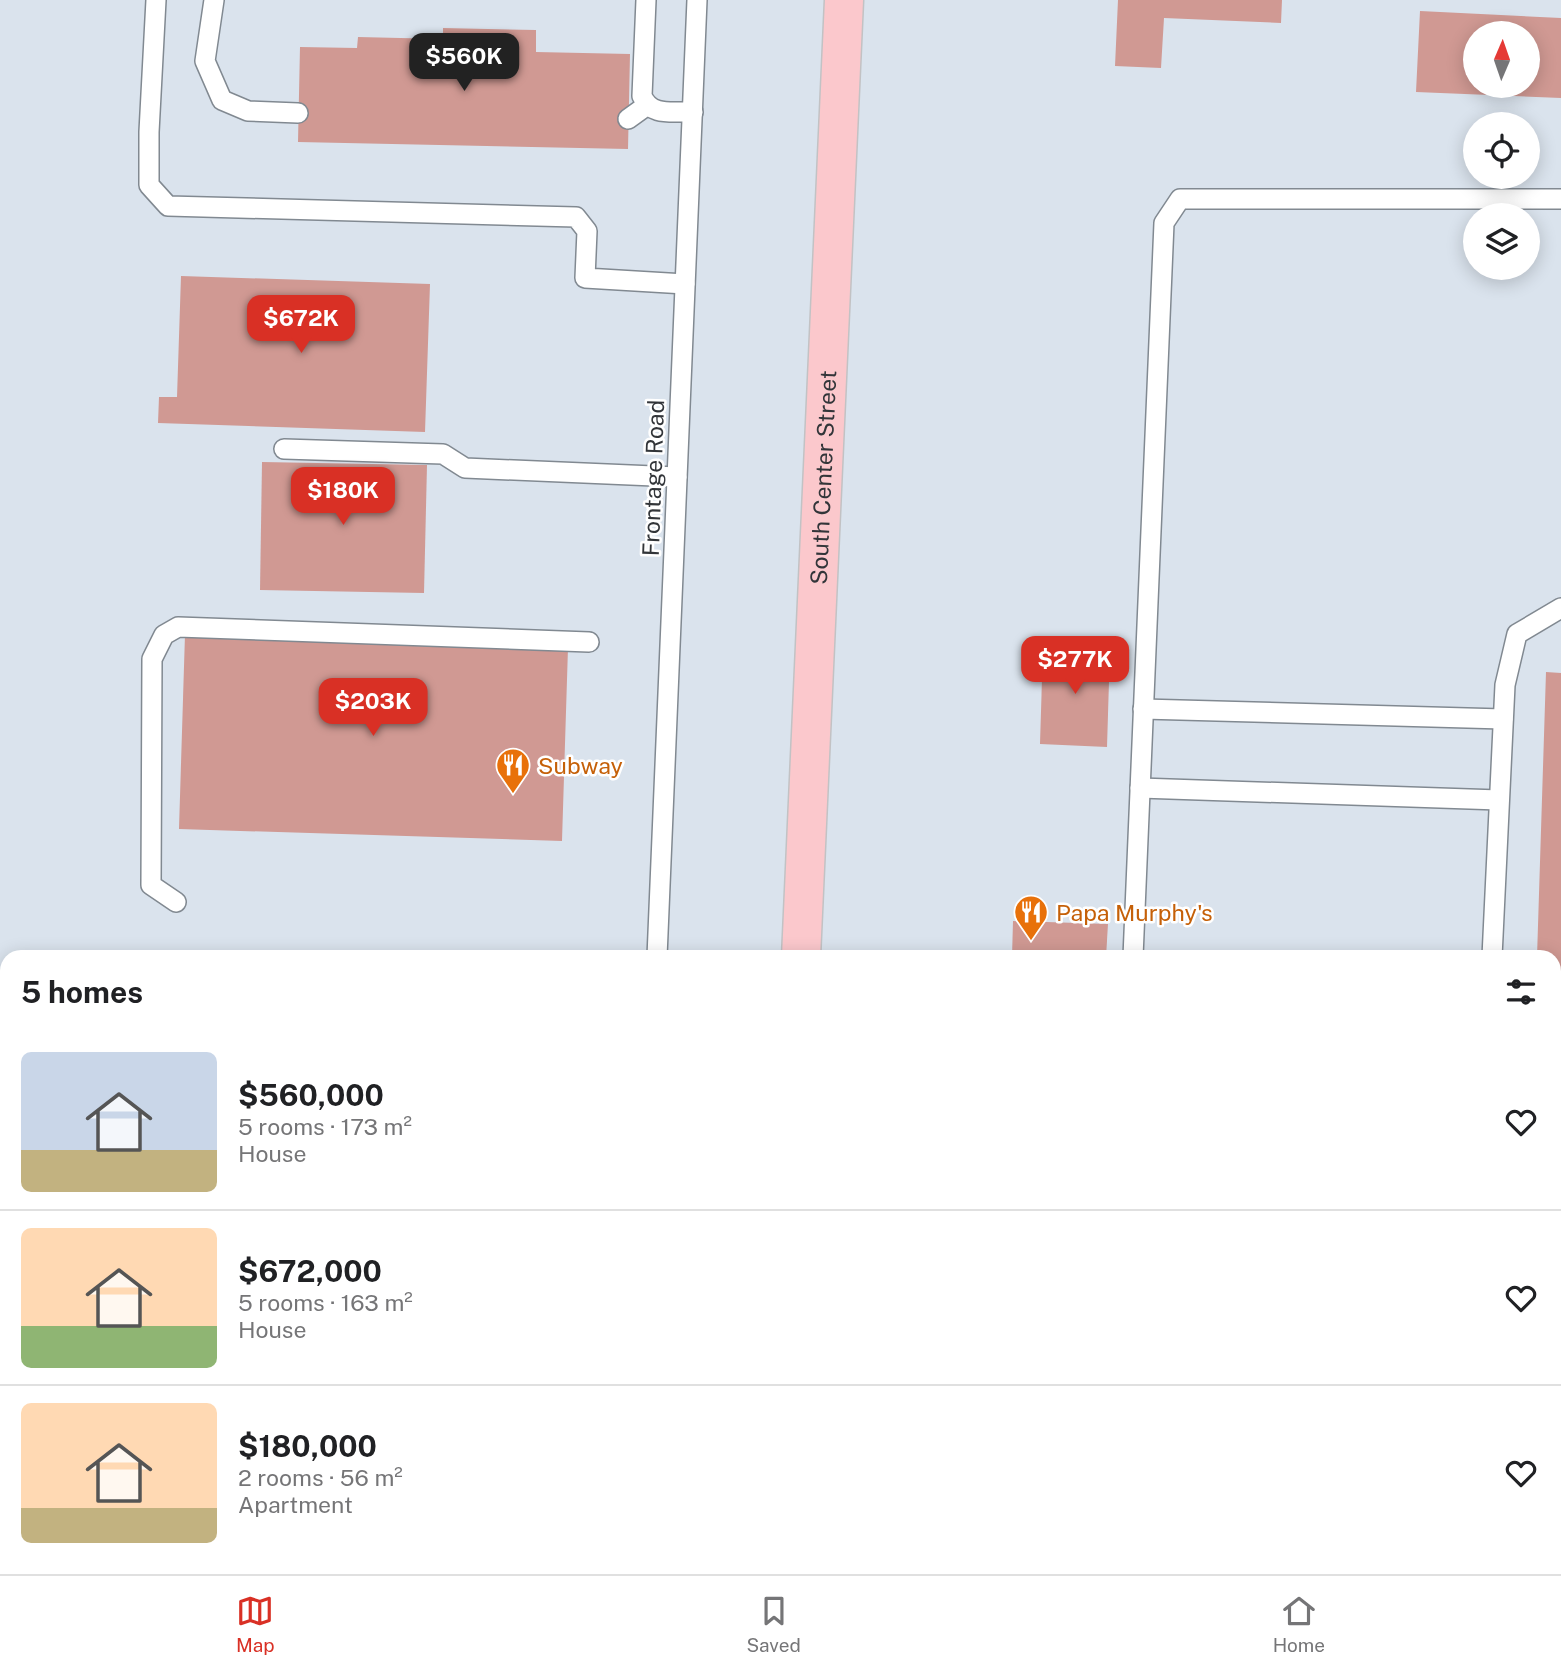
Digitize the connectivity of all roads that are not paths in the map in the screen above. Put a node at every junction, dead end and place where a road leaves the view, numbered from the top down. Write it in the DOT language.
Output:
graph roads {
  1 [pos="156,0"];
  2 [pos="214,0"];
  3 [pos="646,0"];
  4 [pos="697,0"];
  5 [pos="844,0"];
  6 [pos="646,106"];
  7 [pos="693,112"];
  8 [pos="298,113"];
  9 [pos="628,119"];
  10 [pos="1561,199"];
  11 [pos="685,284"];
  12 [pos="284,449"];
  13 [pos="677,477"];
  14 [pos="1561,608"];
  15 [pos="589,642"];
  16 [pos="1143,709"];
  17 [pos="1503,719"];
  18 [pos="1140,788"];
  19 [pos="1499,800"];
  20 [pos="176,902"];
  21 [pos="657,950"];
  22 [pos="801,950"];
  23 [pos="1133,950"];
  24 [pos="1492,950"];
  1 -- 11 [label="lane"];
  2 -- 8 [label="lane"];
  3 -- 6 [label="lane"];
  4 -- 7 [label="lane, Frontage Road"];
  5 -- 22 [label="main road, South Center Street"];
  6 -- 7 [label="lane"];
  6 -- 9 [label="lane"];
  7 -- 11 [label="lane, Frontage Road"];
  10 -- 16 [label="lane"];
  11 -- 13 [label="lane, Frontage Road"];
  12 -- 13 [label="lane"];
  13 -- 21 [label="lane, Frontage Road"];
  14 -- 17 [label="lane"];
  15 -- 20 [label="lane"];
  16 -- 17 [label="lane"];
  16 -- 18 [label="lane"];
  17 -- 19 [label="lane"];
  18 -- 19 [label="lane"];
  18 -- 23 [label="lane"];
  19 -- 24 [label="lane"];
}
